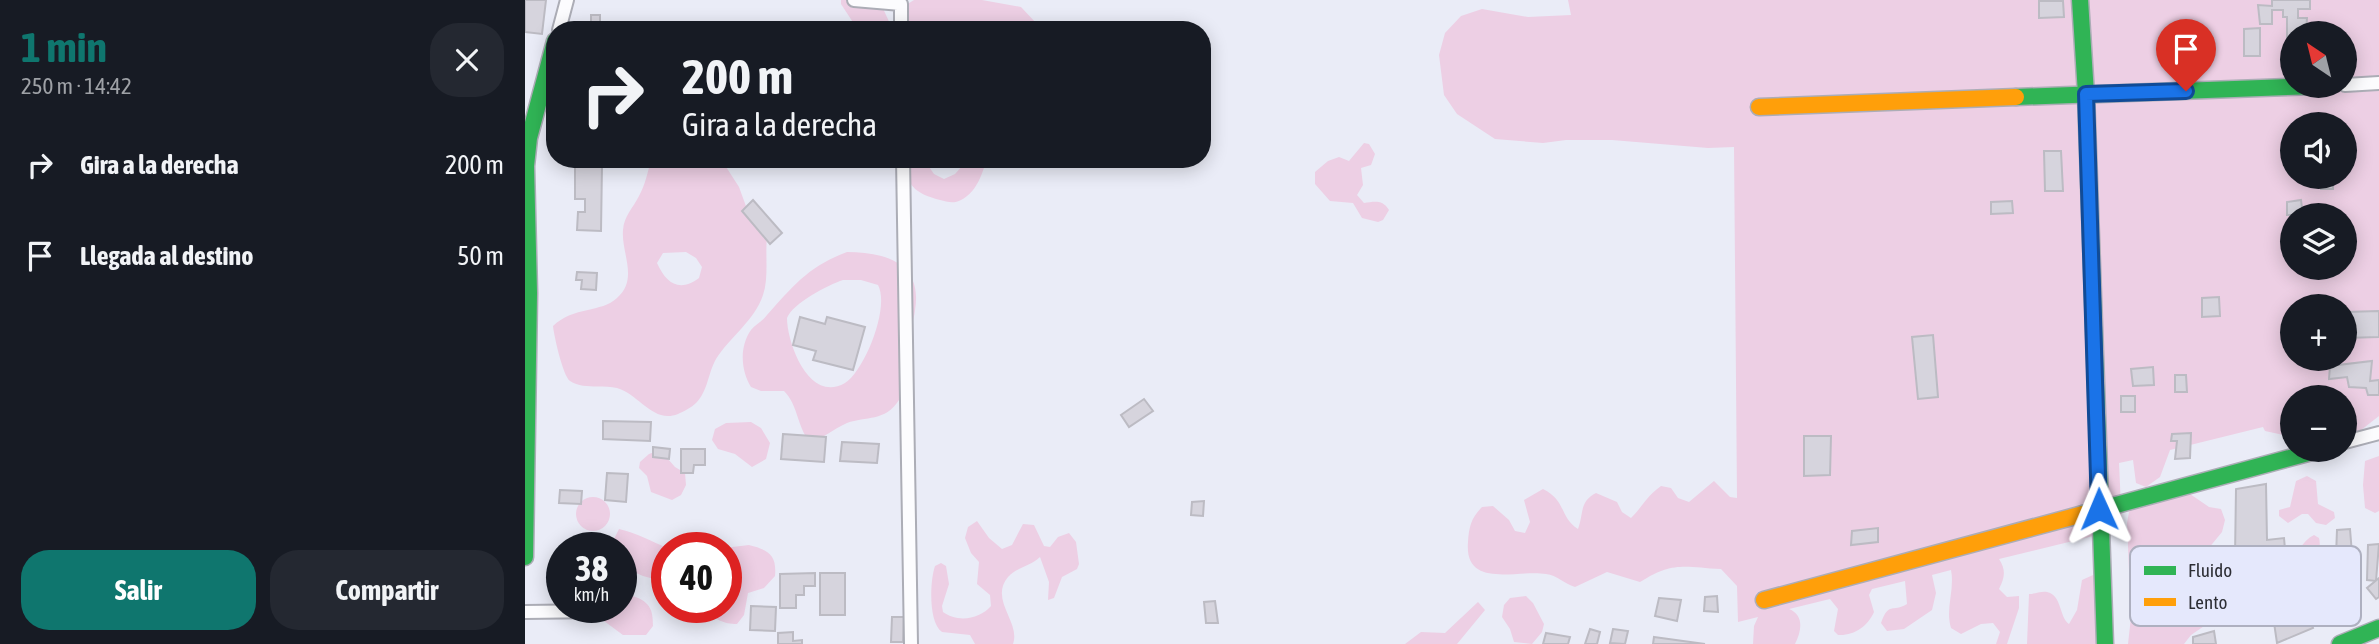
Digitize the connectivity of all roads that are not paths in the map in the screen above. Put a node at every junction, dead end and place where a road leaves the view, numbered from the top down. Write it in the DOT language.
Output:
graph roads {
  1 [pos="567,0"];
  2 [pos="854,0"];
  3 [pos="2080,0"];
  4 [pos="561,21"];
  5 [pos="901,21"];
  6 [pos="546,75"];
  7 [pos="2379,83"];
  8 [pos="2357,84"];
  9 [pos="2280,87"];
  10 [pos="2086,94"];
  11 [pos="1759,107"];
  12 [pos="903,168"];
  13 [pos="527,293"];
  14 [pos="2379,433"];
  15 [pos="2357,439"];
  16 [pos="2280,460"];
  17 [pos="2099,509"];
  18 [pos="525,557"];
  19 [pos="1764,600"];
  20 [pos="525,612"];
  21 [pos="546,612"];
  22 [pos="2379,628"];
  23 [pos="911,644"];
  24 [pos="2105,644"];
  25 [pos="2340,644"];
  1 -- 4 [label="street"];
  2 -- 5 [label="street"];
  3 -- 10 [label="street"];
  6 -- 13 [label="street"];
  7 -- 8 [label="street"];
  9 -- 10 [label="street"];
  10 -- 11 [label="street"];
  10 -- 17 [label="street"];
  12 -- 23 [label="street"];
  13 -- 18 [label="street"];
  14 -- 15 [label="street"];
  16 -- 17 [label="street"];
  17 -- 19 [label="street"];
  17 -- 24 [label="street"];
  20 -- 21 [label="street"];
  22 -- 25 [label="street"];
}
